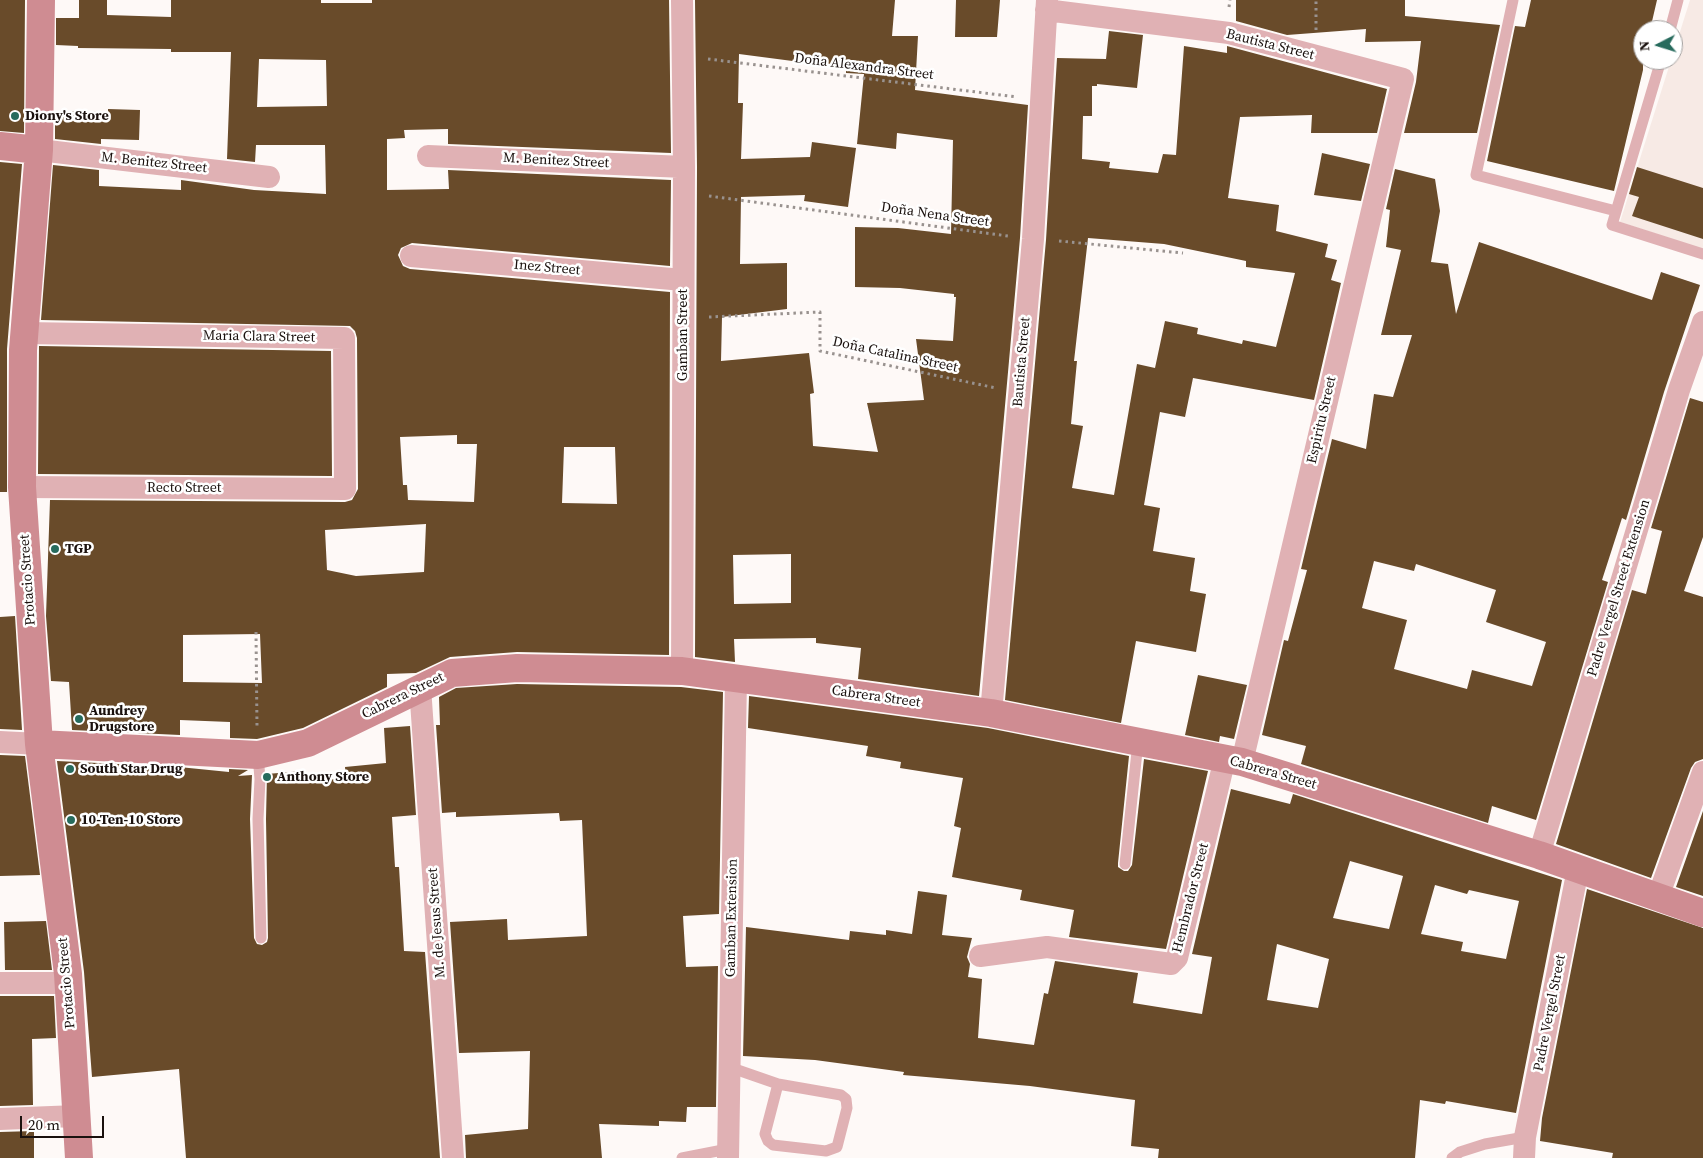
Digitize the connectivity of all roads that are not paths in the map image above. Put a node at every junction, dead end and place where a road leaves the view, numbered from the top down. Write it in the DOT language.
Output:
graph roads {
  1 [pos="40,0"];
  2 [pos="682,0"];
  3 [pos="1513,0"];
  4 [pos="1678,0"];
  5 [pos="1046,5"];
  6 [pos="1673,20"];
  7 [pos="1658,70"];
  8 [pos="1403,79"];
  9 [pos="0,146"];
  10 [pos="39,150"];
  11 [pos="428,156"];
  12 [pos="684,167"];
  13 [pos="269,176"];
  14 [pos="1616,211"];
  15 [pos="1703,254"];
  16 [pos="411,256"];
  17 [pos="684,280"];
  18 [pos="1703,322"];
  19 [pos="24,333"];
  20 [pos="22,487"];
  21 [pos="345,489"];
  22 [pos="682,671"];
  23 [pos="736,678"];
  24 [pos="420,687"];
  25 [pos="991,713"];
  26 [pos="0,742"];
  27 [pos="1138,742"];
  28 [pos="39,744"];
  29 [pos="258,756"];
  30 [pos="1233,760"];
  31 [pos="1703,772"];
  32 [pos="1539,855"];
  33 [pos="1125,864"];
  34 [pos="1578,869"];
  35 [pos="1658,897"];
  36 [pos="1703,913"];
  37 [pos="261,938"];
  38 [pos="980,956"];
  39 [pos="0,983"];
  40 [pos="69,983"];
  41 [pos="730,1067"];
  42 [pos="778,1084"];
  43 [pos="77,1116"];
  44 [pos="0,1119"];
  45 [pos="1525,1148"];
  46 [pos="728,1154"];
  47 [pos="80,1158"];
  48 [pos="453,1158"];
  49 [pos="682,1158"];
  50 [pos="1452,1158"];
  1 -- 10 [label="street, Protacio Street"];
  2 -- 12 [label="street, Gamban Street"];
  3 -- 14 [label="lane"];
  4 -- 6 [label="lane"];
  5 -- 8 [label="street, Bautista Street"];
  5 -- 25 [label="street, Bautista Street"];
  7 -- 14 [label="lane"];
  8 -- 30 [label="street, Espiritu Street"];
  9 -- 10 [label="street"];
  10 -- 13 [label="street, M. Benitez Street"];
  10 -- 19 [label="street, Protacio Street"];
  11 -- 12 [label="street, M. Benitez Street"];
  12 -- 17 [label="street, Gamban Street"];
  14 -- 15 [label="lane"];
  16 -- 17 [label="street, Inez Street"];
  17 -- 22 [label="street, Gamban Street"];
  18 -- 32 [label="street, Padre Vergel Street Extension"];
  19 -- 20 [label="street, Protacio Street"];
  19 -- 21 [label="street, Maria Clara Street"];
  20 -- 21 [label="street, Recto Street"];
  20 -- 28 [label="street, Protacio Street"];
  22 -- 23 [label="street, Cabrera Street"];
  22 -- 24 [label="street, Cabrera Street"];
  23 -- 25 [label="street, Cabrera Street"];
  23 -- 41 [label="street, Gamban Extension"];
  24 -- 29 [label="street, Cabrera Street"];
  24 -- 48 [label="street, M. de Jesus Street"];
  25 -- 27 [label="street, Cabrera Street"];
  26 -- 28 [label="street"];
  27 -- 30 [label="street, Cabrera Street"];
  27 -- 33 [label="lane"];
  28 -- 29 [label="street, Cabrera Street"];
  28 -- 40 [label="street, Protacio Street"];
  29 -- 37 [label="lane"];
  30 -- 32 [label="street, Cabrera Street"];
  30 -- 38 [label="street, Hembrador Street"];
  31 -- 35 [label="street"];
  32 -- 34 [label="street, Cabrera Street"];
  34 -- 35 [label="street, Cabrera Street"];
  34 -- 45 [label="street, Padre Vergel Street"];
  35 -- 36 [label="street, Cabrera Street"];
  39 -- 40 [label="street"];
  40 -- 43 [label="street, Protacio Street"];
  41 -- 42 [label="lane"];
  41 -- 46 [label="street, Gamban Extension"];
  42 -- 42 [label="lane"];
  43 -- 44 [label="street"];
  43 -- 47 [label="street, Protacio Street"];
  45 -- 50 [label="lane"];
  46 -- 49 [label="lane"];
}
